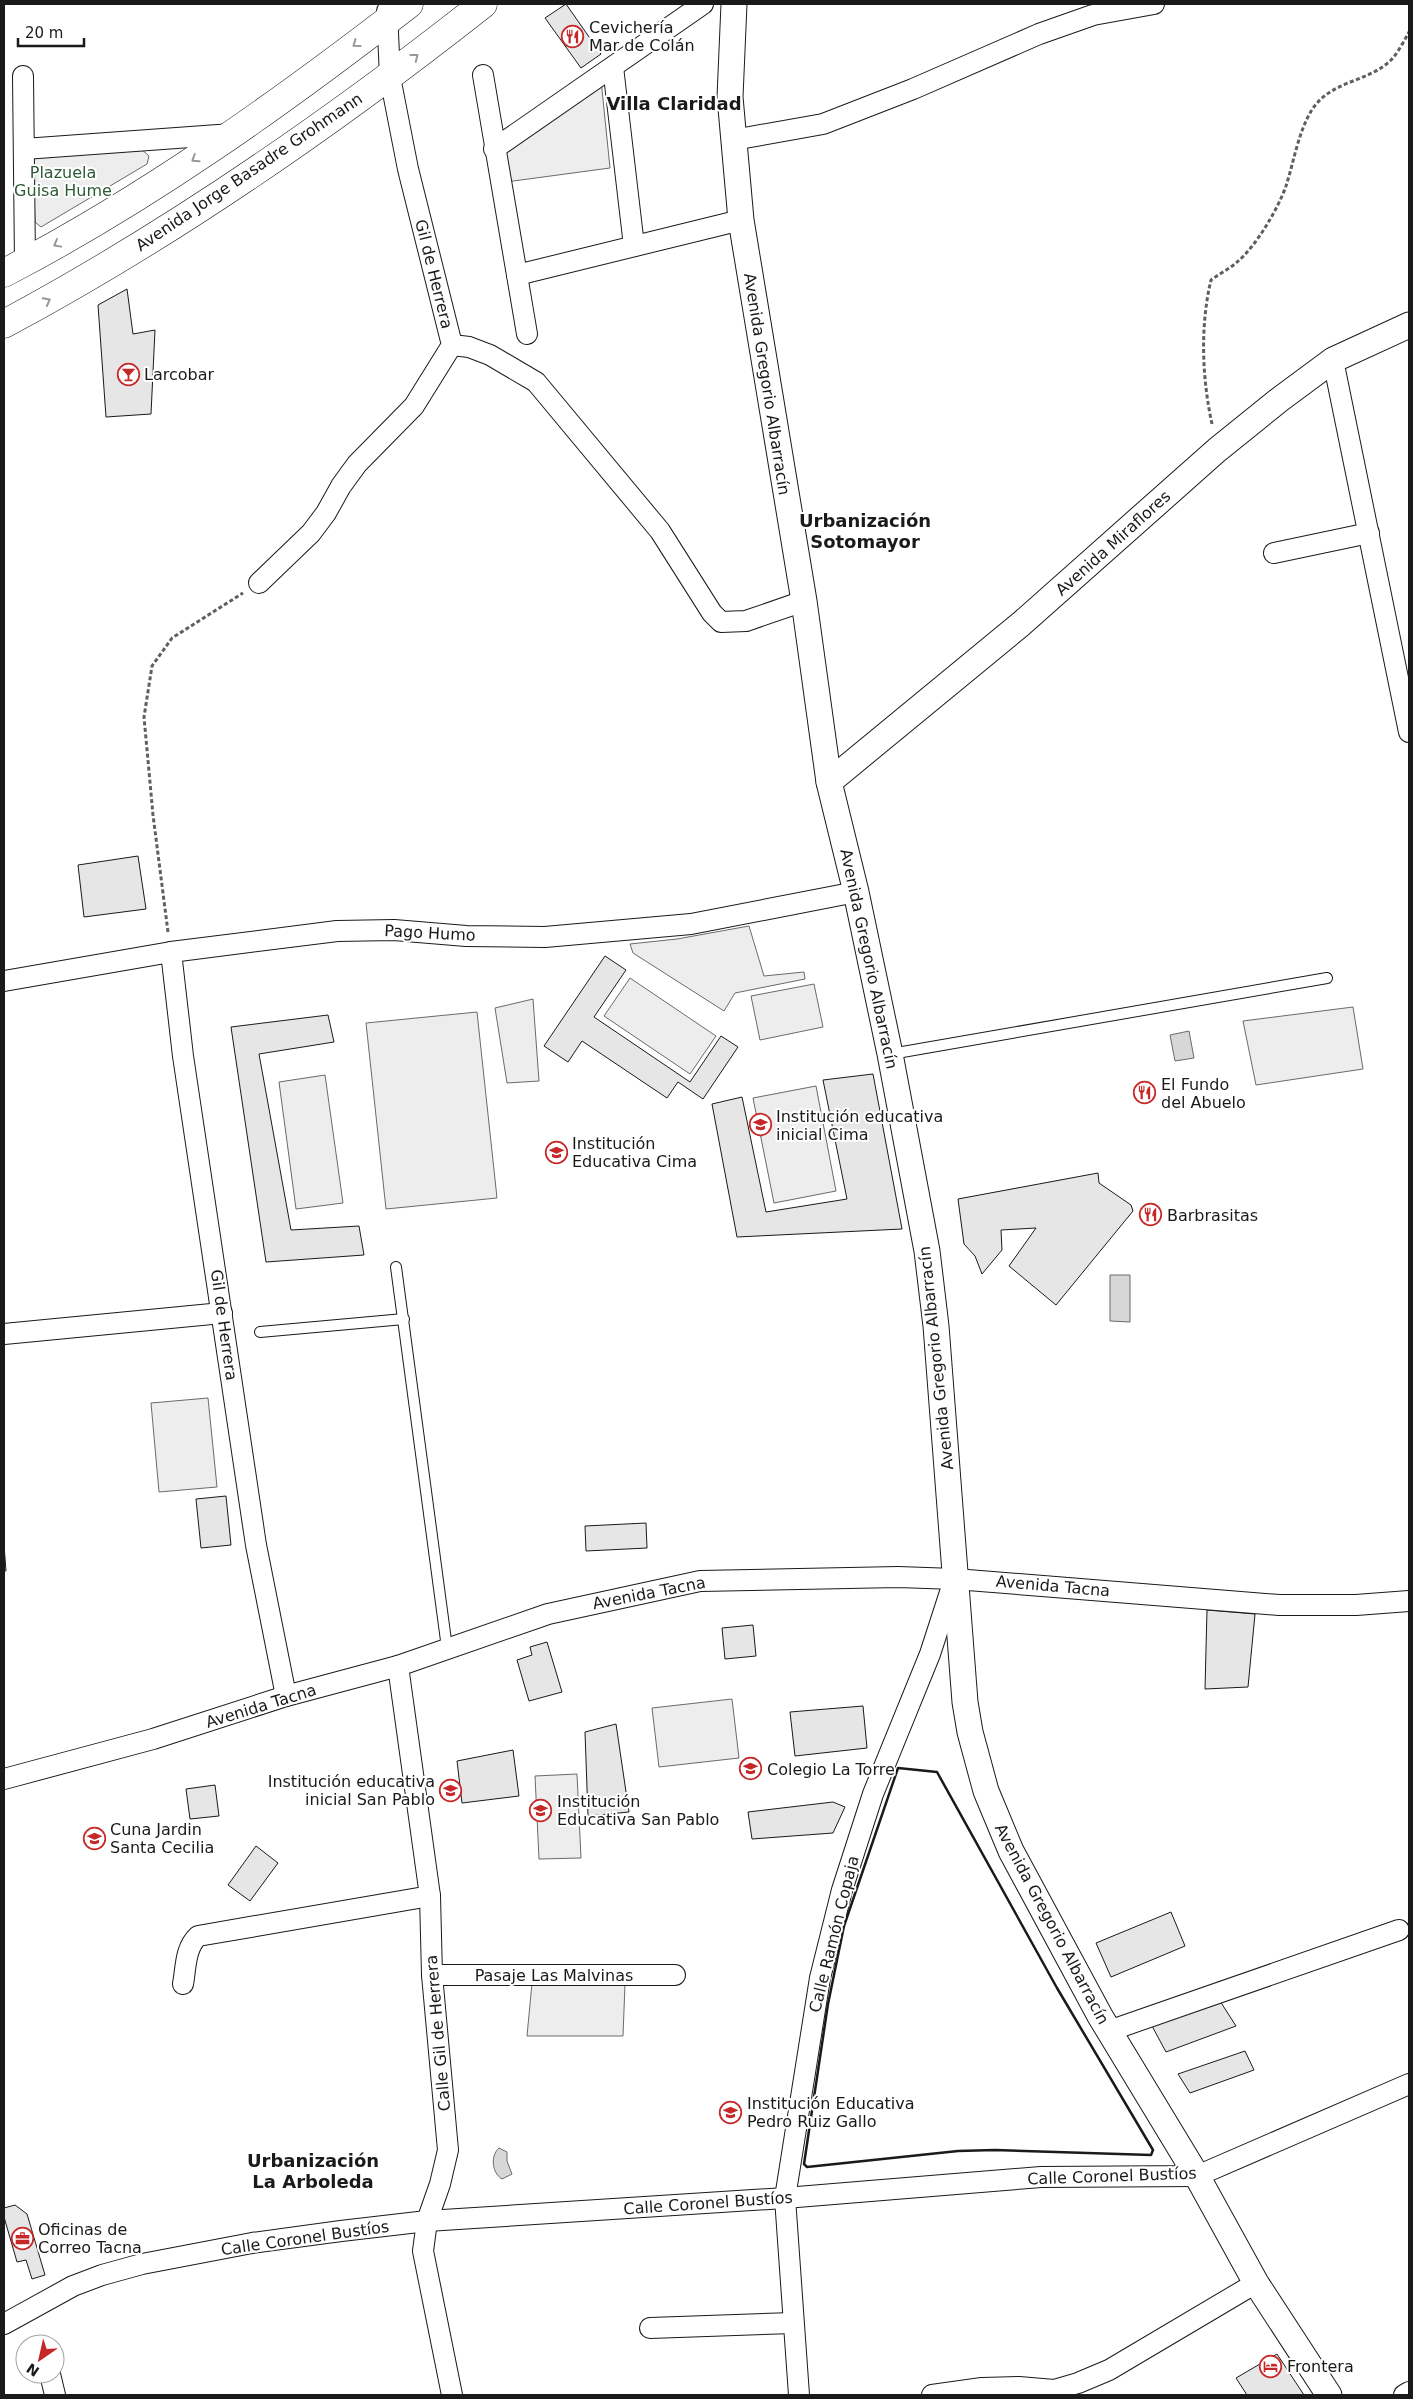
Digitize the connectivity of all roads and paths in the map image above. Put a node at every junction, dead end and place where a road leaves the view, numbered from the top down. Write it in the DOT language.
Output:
graph roads {
  1 [pos="409,4"];
  2 [pos="483,4"];
  3 [pos="703,4"];
  4 [pos="734,4"];
  5 [pos="1154,4"];
  6 [pos="387,12"];
  7 [pos="1409,32"];
  8 [pos="613,67"];
  9 [pos="482,75"];
  10 [pos="23,76"];
  11 [pos="390,77"];
  12 [pos="232,134"];
  13 [pos="733,140"];
  14 [pos="24,149"];
  15 [pos="494,150"];
  16 [pos="741,220"];
  17 [pos="634,246"];
  18 [pos="14,268"];
  19 [pos="517,275"];
  20 [pos="4,324"];
  21 [pos="1409,325"];
  22 [pos="527,334"];
  23 [pos="452,345"];
  24 [pos="1333,360"];
  25 [pos="1217,450"];
  26 [pos="1369,534"];
  27 [pos="1274,552"];
  28 [pos="259,583"];
  29 [pos="804,601"];
  30 [pos="1409,732"];
  31 [pos="829,782"];
  32 [pos="856,892"];
  33 [pos="171,952"];
  34 [pos="1327,978"];
  35 [pos="4,980"];
  36 [pos="890,1054"];
  37 [pos="396,1267"];
  38 [pos="222,1314"];
  39 [pos="404,1319"];
  40 [pos="260,1332"];
  41 [pos="4,1334"];
  42 [pos="955,1579"];
  43 [pos="1409,1601"];
  44 [pos="447,1648"];
  45 [pos="398,1666"];
  46 [pos="286,1696"];
  47 [pos="4,1780"];
  48 [pos="430,1896"];
  49 [pos="1399,1930"];
  50 [pos="432,1975"];
  51 [pos="676,1975"];
  52 [pos="184,1984"];
  53 [pos="1109,2032"];
  54 [pos="1409,2084"];
  55 [pos="1197,2176"];
  56 [pos="786,2198"];
  57 [pos="427,2221"];
  58 [pos="1256,2283"];
  59 [pos="5,2318"];
  60 [pos="793,2323"];
  61 [pos="650,2328"];
  62 [pos="1409,2392"];
  63 [pos="452,2395"];
  64 [pos="798,2395"];
  65 [pos="932,2395"];
  66 [pos="1329,2395"];
  67 [pos="1404,2395"];
  1 -- 6 [label="highway"];
  11 -- 2 [label="highway, Avenida Jorge Basadre Grohmann, one-way"];
  3 -- 8 [label="street"];
  4 -- 13 [label="street, Avenida Gregorio Albarracín"];
  5 -- 13 [label="street"];
  6 -- 11 [label="street, Gil de Herrera"];
  6 -- 12 [label="highway, one-way"];
  7 -- 25 [label="path"];
  8 -- 15 [label="street"];
  8 -- 17 [label="street"];
  9 -- 15 [label="street"];
  10 -- 14 [label="street"];
  20 -- 11 [label="highway, Avenida Jorge Basadre Grohmann, one-way"];
  11 -- 23 [label="street, Gil de Herrera"];
  12 -- 14 [label="street"];
  12 -- 18 [label="highway, one-way"];
  13 -- 16 [label="street, Avenida Gregorio Albarracín"];
  14 -- 18 [label="street"];
  15 -- 19 [label="street"];
  16 -- 17 [label="street"];
  16 -- 29 [label="street, Avenida Gregorio Albarracín"];
  17 -- 19 [label="street"];
  19 -- 22 [label="street"];
  21 -- 24 [label="street, Avenida Miraflores"];
  23 -- 28 [label="street, Gil de Herrera"];
  23 -- 29 [label="street"];
  24 -- 25 [label="street, Avenida Miraflores"];
  24 -- 26 [label="street"];
  25 -- 31 [label="street, Avenida Miraflores"];
  26 -- 27 [label="street"];
  26 -- 30 [label="street"];
  28 -- 33 [label="path"];
  29 -- 31 [label="street, Avenida Gregorio Albarracín"];
  31 -- 32 [label="street, Avenida Gregorio Albarracín"];
  32 -- 33 [label="street, Pago Humo"];
  32 -- 36 [label="street, Avenida Gregorio Albarracín"];
  33 -- 35 [label="street, Pago Humo"];
  33 -- 38 [label="street, Gil de Herrera"];
  34 -- 36 [label="lane"];
  36 -- 42 [label="street, Avenida Gregorio Albarracín"];
  37 -- 39 [label="lane"];
  38 -- 41 [label="street"];
  38 -- 46 [label="street, Gil de Herrera"];
  39 -- 40 [label="lane"];
  39 -- 44 [label="lane"];
  42 -- 43 [label="street, Avenida Tacna"];
  42 -- 44 [label="street, Avenida Tacna"];
  42 -- 53 [label="street, Avenida Gregorio Albarracín"];
  42 -- 56 [label="street, Calle Ramón Copaja"];
  44 -- 45 [label="street, Avenida Tacna"];
  45 -- 46 [label="street, Avenida Tacna"];
  45 -- 48 [label="street, Calle Gil de Herrera"];
  46 -- 47 [label="street, Avenida Tacna"];
  48 -- 50 [label="street, Calle Gil de Herrera"];
  48 -- 52 [label="street"];
  49 -- 53 [label="street"];
  50 -- 51 [label="street, Pasaje Las Malvinas"];
  50 -- 57 [label="street, Calle Gil de Herrera"];
  53 -- 55 [label="street, Avenida Gregorio Albarracín"];
  54 -- 55 [label="street, Calle Coronel Bustíos"];
  55 -- 56 [label="street, Calle Coronel Bustíos"];
  55 -- 58 [label="street, Avenida Gregorio Albarracín"];
  56 -- 57 [label="street, Calle Coronel Bustíos"];
  56 -- 60 [label="street, Calle Ramón Copaja"];
  57 -- 59 [label="street, Calle Coronel Bustíos"];
  57 -- 63 [label="street, Calle Gil de Herrera"];
  58 -- 65 [label="street"];
  58 -- 66 [label="street, Avenida Gregorio Albarracín"];
  60 -- 61 [label="street"];
  60 -- 64 [label="street, Calle Ramón Copaja"];
  62 -- 67 [label="street"];
}
